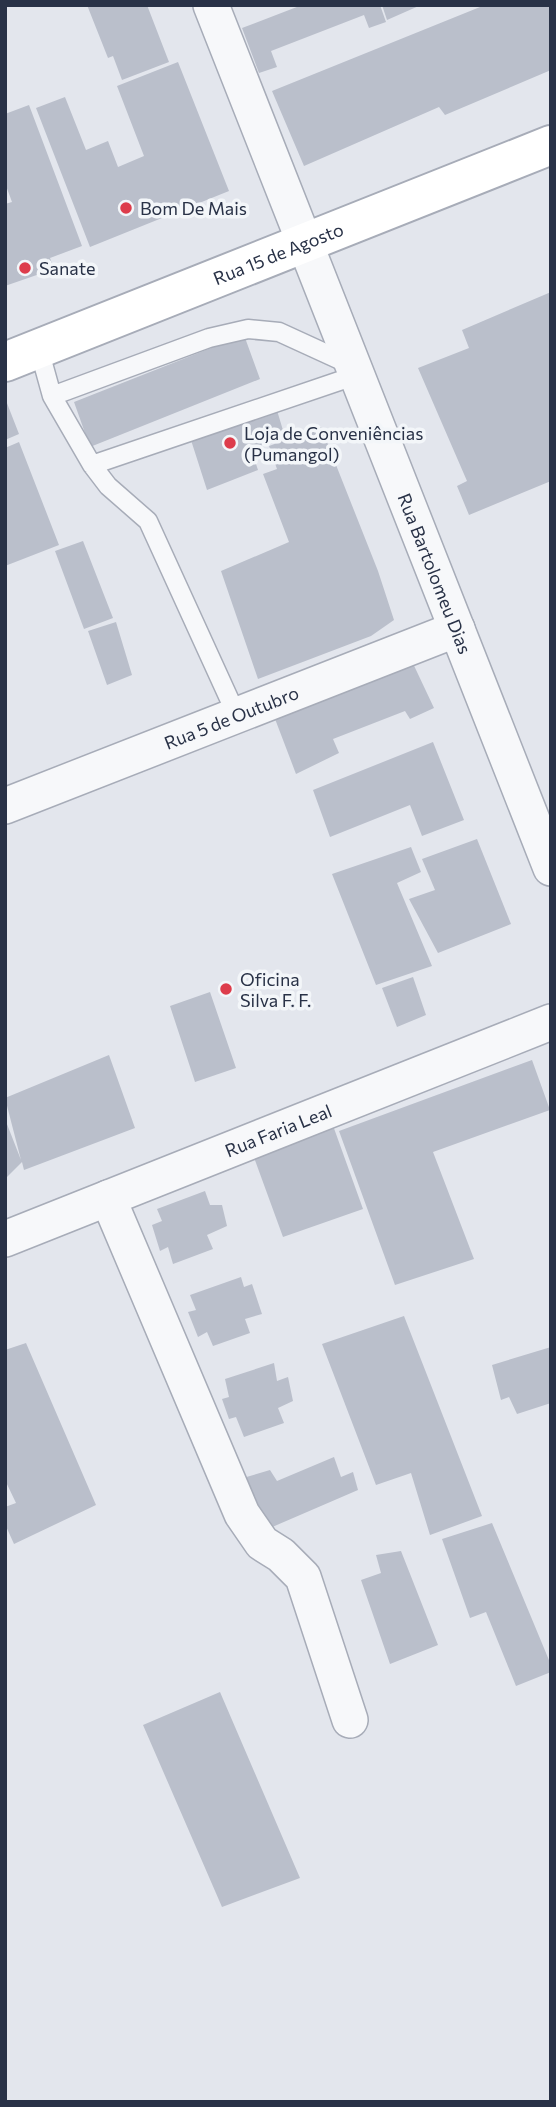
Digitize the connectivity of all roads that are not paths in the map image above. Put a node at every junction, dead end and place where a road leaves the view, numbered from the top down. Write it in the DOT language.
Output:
graph roads {
  1 [pos="211,5"];
  2 [pos="551,145"];
  3 [pos="305,243"];
  4 [pos="22,355"];
  5 [pos="355,371"];
  6 [pos="52,396"];
  7 [pos="92,465"];
  8 [pos="457,629"];
  9 [pos="237,716"];
  10 [pos="5,806"];
  11 [pos="551,868"];
  12 [pos="551,1022"];
  13 [pos="108,1198"];
  14 [pos="5,1239"];
  15 [pos="351,1720"];
  1 -- 3 [label="street, Rua Bartolomeu Dias"];
  2 -- 3 [label="main road, Rua 15 de Agosto"];
  3 -- 4 [label="main road, Rua 15 de Agosto"];
  3 -- 5 [label="street, Rua Bartolomeu Dias"];
  4 -- 6 [label="lane"];
  5 -- 6 [label="lane"];
  5 -- 7 [label="lane"];
  5 -- 8 [label="street, Rua Bartolomeu Dias"];
  6 -- 7 [label="lane"];
  7 -- 9 [label="lane"];
  8 -- 9 [label="street, Rua 5 de Outubro"];
  8 -- 11 [label="street, Rua Bartolomeu Dias"];
  9 -- 10 [label="street, Rua 5 de Outubro"];
  12 -- 13 [label="street, Rua Faria Leal"];
  13 -- 14 [label="street, Rua Faria Leal"];
  13 -- 15 [label="street"];
}
